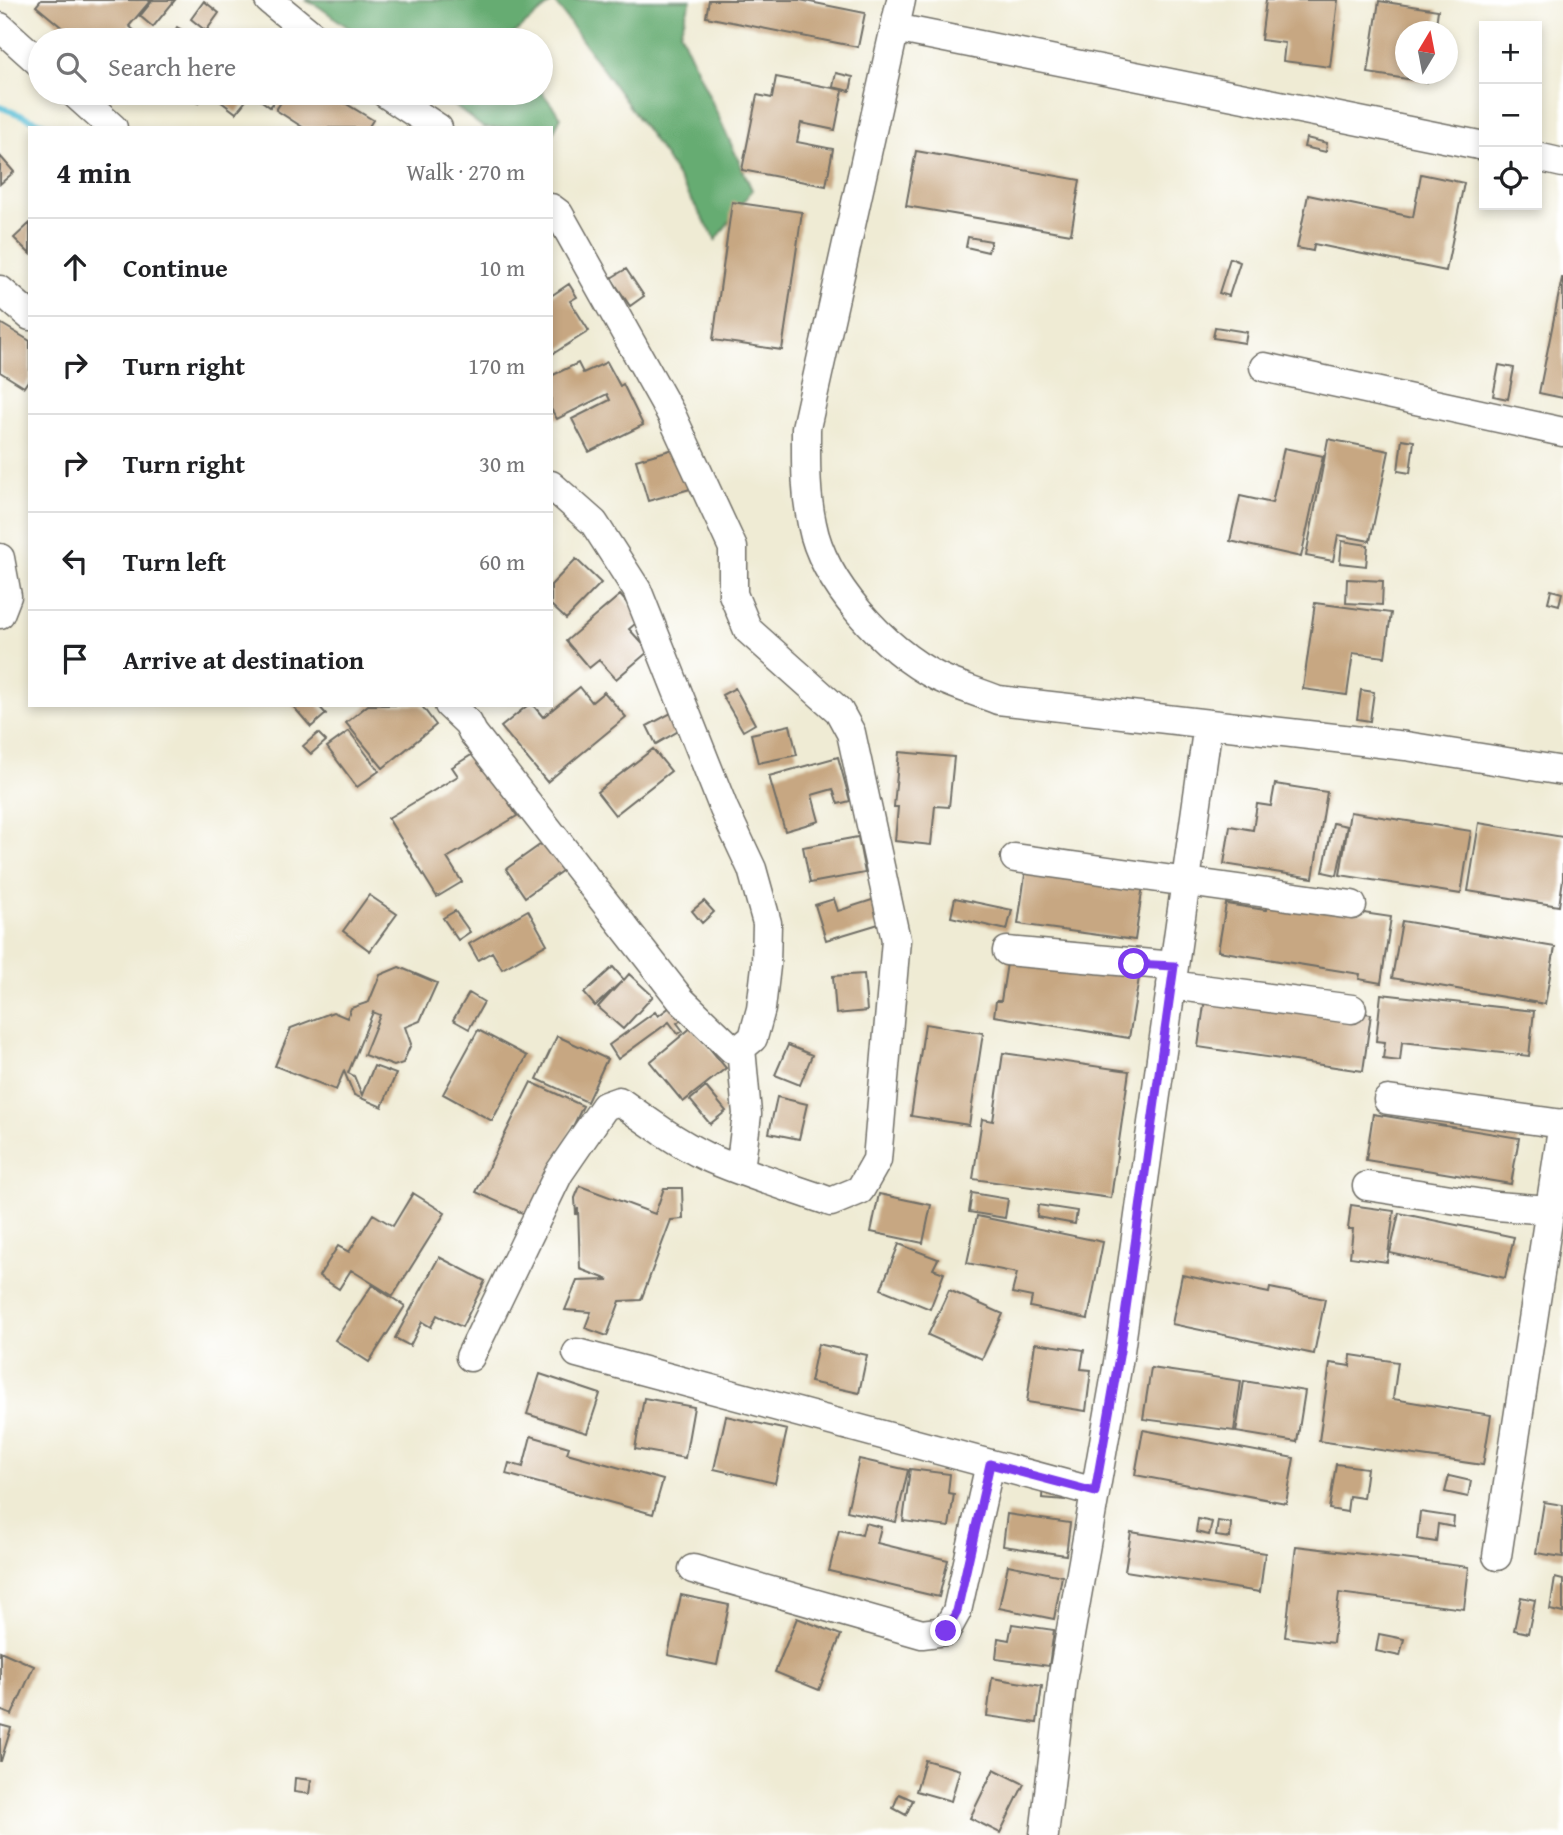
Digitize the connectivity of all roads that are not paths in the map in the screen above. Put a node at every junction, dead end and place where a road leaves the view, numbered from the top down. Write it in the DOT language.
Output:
graph roads {
  1 [pos="269,0"];
  2 [pos="901,0"];
  3 [pos="0,27"];
  4 [pos="303,28"];
  5 [pos="895,28"];
  6 [pos="28,52"];
  7 [pos="87,105"];
  8 [pos="403,105"];
  9 [pos="111,126"];
  10 [pos="435,126"];
  11 [pos="1479,145"];
  12 [pos="1542,158"];
  13 [pos="1563,163"];
  14 [pos="553,210"];
  15 [pos="0,290"];
  16 [pos="28,314"];
  17 [pos="1264,367"];
  18 [pos="1563,432"];
  19 [pos="553,487"];
  20 [pos="0,558"];
  21 [pos="0,614"];
  22 [pos="451,707"];
  23 [pos="1208,724"];
  24 [pos="1563,771"];
  25 [pos="1015,858"];
  26 [pos="1186,883"];
  27 [pos="1352,905"];
  28 [pos="1007,951"];
  29 [pos="1173,975"];
  30 [pos="1352,1009"];
  31 [pos="741,1048"];
  32 [pos="1388,1100"];
  33 [pos="1563,1123"];
  34 [pos="740,1170"];
  35 [pos="1367,1186"];
  36 [pos="1550,1210"];
  37 [pos="577,1353"];
  38 [pos="470,1357"];
  39 [pos="990,1464"];
  40 [pos="1095,1492"];
  41 [pos="1497,1556"];
  42 [pos="693,1569"];
  43 [pos="1044,1835"];
  1 -- 4 [label="street"];
  2 -- 5 [label="street"];
  3 -- 6 [label="street"];
  5 -- 11 [label="street"];
  5 -- 23 [label="street"];
  7 -- 9 [label="street"];
  8 -- 10 [label="street"];
  12 -- 13 [label="street"];
  14 -- 34 [label="street"];
  15 -- 16 [label="street"];
  17 -- 18 [label="street"];
  19 -- 31 [label="street"];
  20 -- 21 [label="street"];
  22 -- 31 [label="street"];
  23 -- 24 [label="street"];
  23 -- 26 [label="street"];
  25 -- 26 [label="street"];
  26 -- 27 [label="street"];
  26 -- 29 [label="street"];
  28 -- 29 [label="street"];
  29 -- 30 [label="street"];
  29 -- 40 [label="street"];
  31 -- 34 [label="street"];
  32 -- 33 [label="street"];
  33 -- 36 [label="street"];
  34 -- 38 [label="street"];
  35 -- 36 [label="street"];
  36 -- 41 [label="street"];
  37 -- 39 [label="street"];
  39 -- 40 [label="street"];
  39 -- 42 [label="street"];
  40 -- 43 [label="street"];
}
